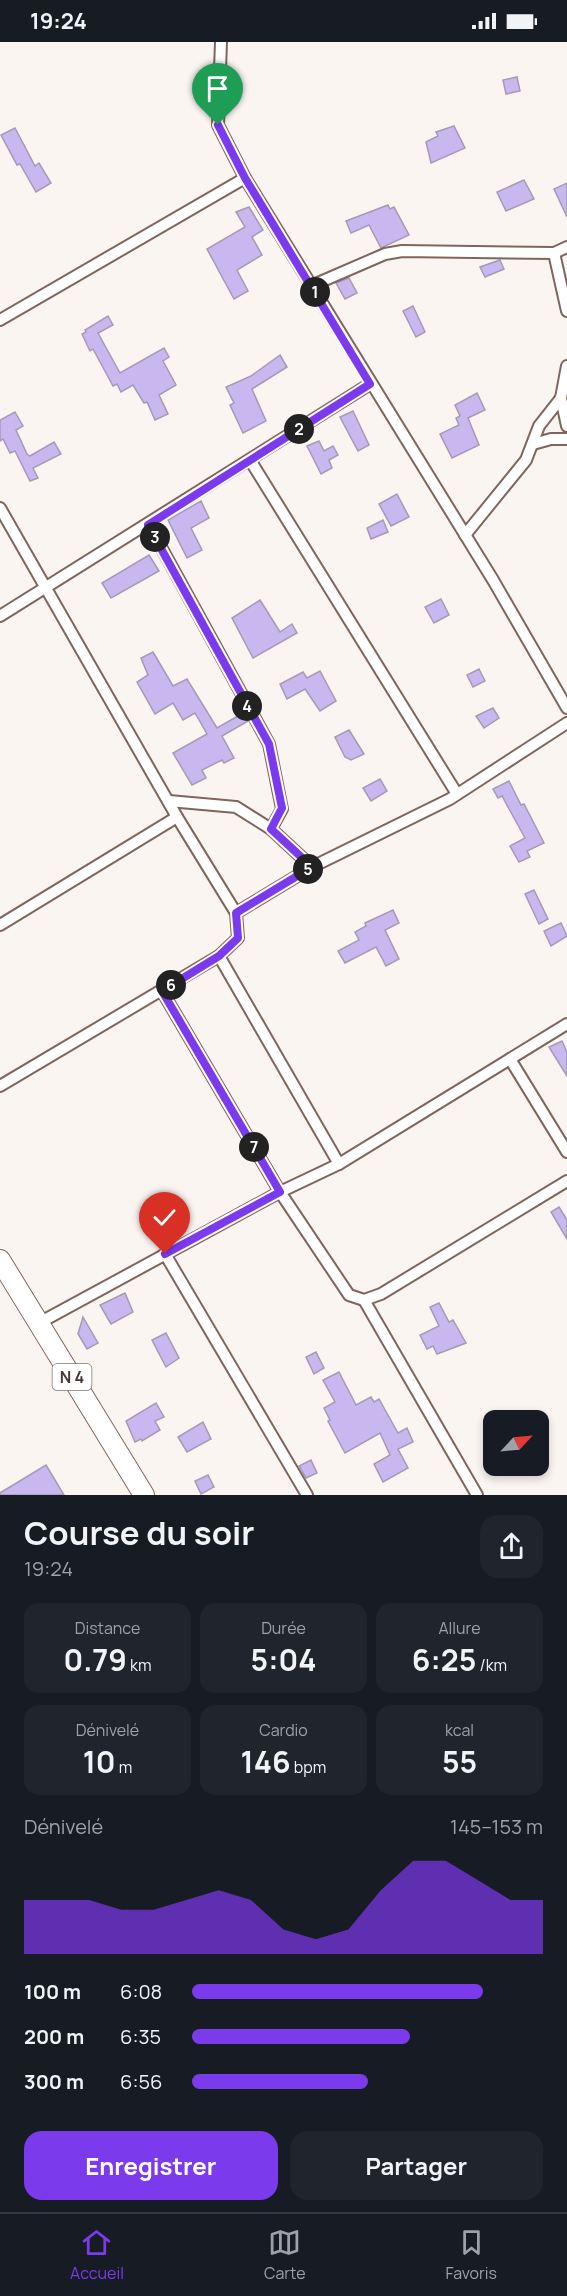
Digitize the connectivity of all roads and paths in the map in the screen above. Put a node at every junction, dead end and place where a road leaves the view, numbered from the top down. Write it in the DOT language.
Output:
graph roads {
  1 [pos="222,42"];
  2 [pos="245,178"];
  3 [pos="567,247"];
  4 [pos="554,253"];
  5 [pos="311,286"];
  6 [pos="567,311"];
  7 [pos="0,320"];
  8 [pos="567,368"];
  9 [pos="370,384"];
  10 [pos="561,398"];
  11 [pos="567,426"];
  12 [pos="567,439"];
  13 [pos="533,444"];
  14 [pos="250,460"];
  15 [pos="0,508"];
  16 [pos="148,525"];
  17 [pos="465,535"];
  18 [pos="45,589"];
  19 [pos="0,616"];
  20 [pos="567,708"];
  21 [pos="567,723"];
  22 [pos="457,794"];
  23 [pos="169,801"];
  24 [pos="177,817"];
  25 [pos="271,829"];
  26 [pos="312,867"];
  27 [pos="236,913"];
  28 [pos="0,925"];
  29 [pos="219,956"];
  30 [pos="162,991"];
  31 [pos="567,1024"];
  32 [pos="510,1059"];
  33 [pos="0,1086"];
  34 [pos="567,1152"];
  35 [pos="339,1164"];
  36 [pos="567,1181"];
  37 [pos="280,1192"];
  38 [pos="165,1254"];
  39 [pos="0,1260"];
  40 [pos="364,1300"];
  41 [pos="39,1323"];
  42 [pos="144,1495"];
  43 [pos="307,1495"];
  44 [pos="477,1495"];
  1 -- 2 [label="street"];
  2 -- 5 [label="street"];
  2 -- 7 [label="street"];
  3 -- 4 [label="street"];
  4 -- 5 [label="street"];
  4 -- 6 [label="street"];
  5 -- 9 [label="street"];
  8 -- 10 [label="street"];
  9 -- 14 [label="street"];
  9 -- 17 [label="street"];
  10 -- 11 [label="street"];
  10 -- 13 [label="street"];
  12 -- 13 [label="street"];
  13 -- 17 [label="street"];
  14 -- 16 [label="street"];
  14 -- 22 [label="street"];
  15 -- 18 [label="street"];
  16 -- 18 [label="street"];
  16 -- 25 [label="street"];
  17 -- 20 [label="street"];
  18 -- 19 [label="street"];
  18 -- 23 [label="street"];
  21 -- 22 [label="street"];
  22 -- 26 [label="street"];
  23 -- 24 [label="street"];
  23 -- 25 [label="street"];
  24 -- 27 [label="street"];
  24 -- 28 [label="street"];
  25 -- 26 [label="street"];
  26 -- 27 [label="street"];
  27 -- 29 [label="street"];
  29 -- 30 [label="street"];
  29 -- 35 [label="street"];
  30 -- 33 [label="street"];
  30 -- 37 [label="street"];
  31 -- 32 [label="street"];
  32 -- 34 [label="street"];
  32 -- 35 [label="street"];
  35 -- 37 [label="street"];
  36 -- 40 [label="street"];
  37 -- 38 [label="street"];
  37 -- 40 [label="street"];
  38 -- 41 [label="street"];
  38 -- 43 [label="street"];
  39 -- 41 [label="highway, N 4"];
  40 -- 44 [label="street"];
  41 -- 42 [label="highway, N 4"];
}
